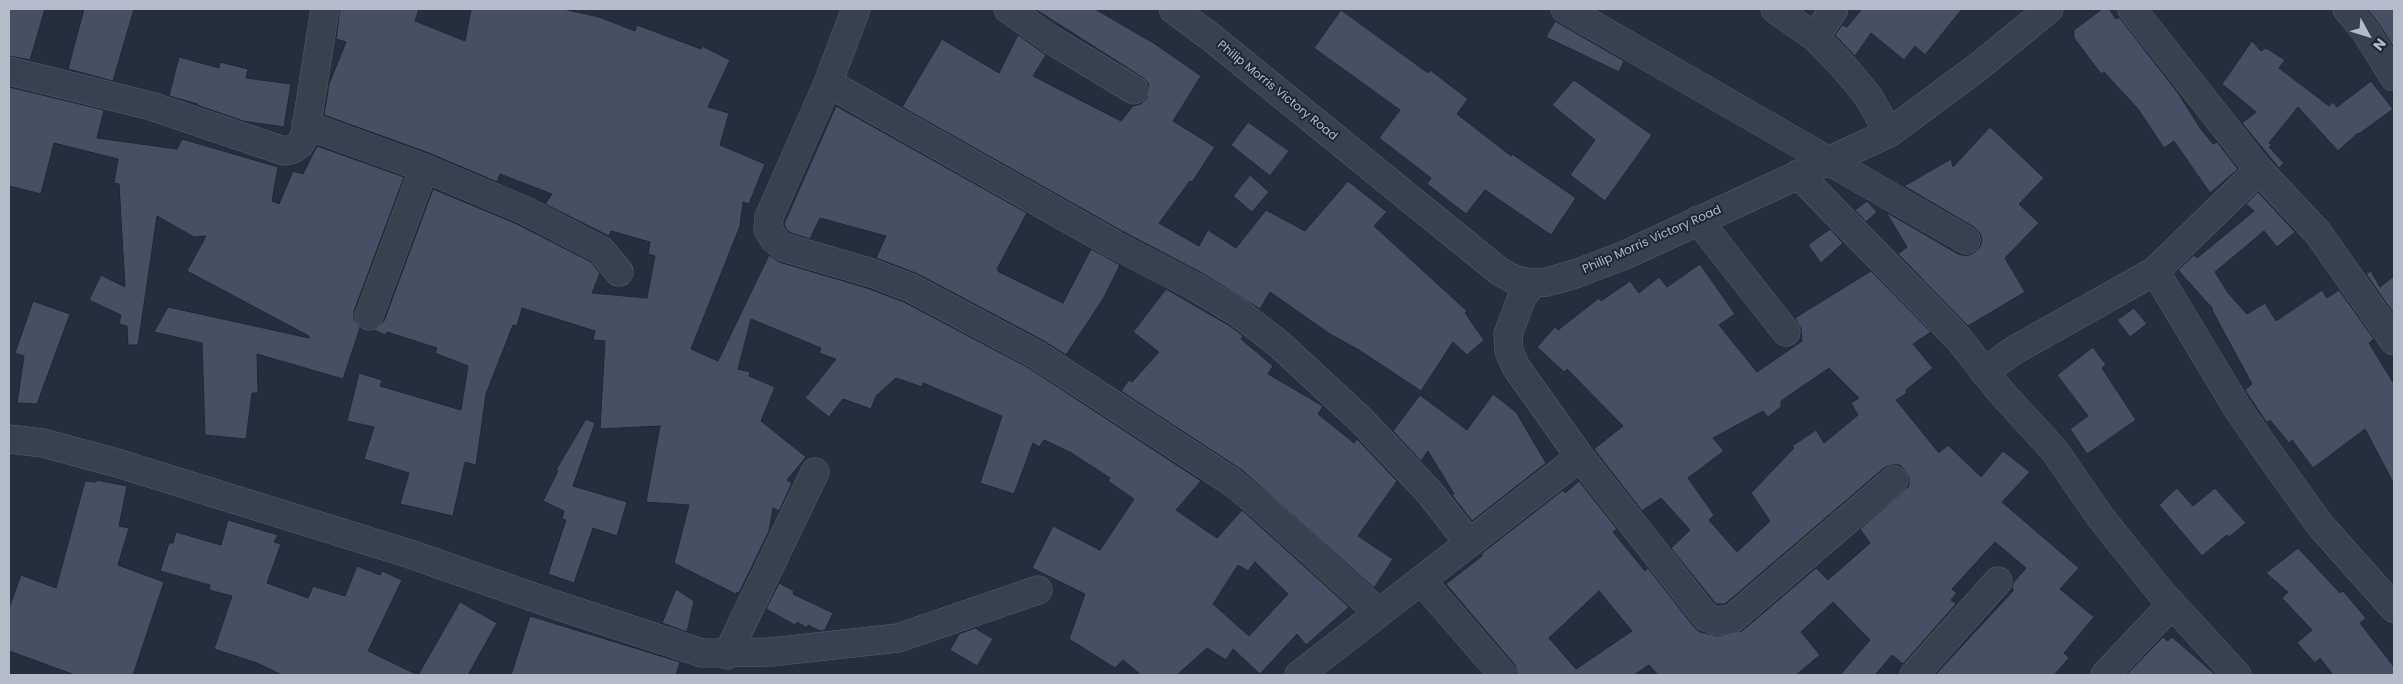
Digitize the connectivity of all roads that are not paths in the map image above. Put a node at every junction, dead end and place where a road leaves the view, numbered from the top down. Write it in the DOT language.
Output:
graph roads {
  1 [pos="325,9"];
  2 [pos="856,9"];
  3 [pos="1008,9"];
  4 [pos="1173,9"];
  5 [pos="1564,9"];
  6 [pos="1775,9"];
  7 [pos="1834,9"];
  8 [pos="2049,9"];
  9 [pos="2132,9"];
  10 [pos="2347,9"];
  11 [pos="1814,37"];
  12 [pos="9,71"];
  13 [pos="2394,77"];
  14 [pos="828,83"];
  15 [pos="1134,90"];
  16 [pos="306,125"];
  17 [pos="1890,133"];
  18 [pos="424,168"];
  19 [pos="2259,170"];
  20 [pos="1798,174"];
  21 [pos="1698,220"];
  22 [pos="1966,240"];
  23 [pos="2154,271"];
  24 [pos="619,272"];
  25 [pos="1533,283"];
  26 [pos="368,316"];
  27 [pos="1786,332"];
  28 [pos="2394,341"];
  29 [pos="1984,372"];
  30 [pos="9,439"];
  31 [pos="1580,457"];
  32 [pos="815,472"];
  33 [pos="1894,480"];
  34 [pos="1469,543"];
  35 [pos="1421,580"];
  36 [pos="1998,581"];
  37 [pos="1038,590"];
  38 [pos="2172,604"];
  39 [pos="2394,608"];
  40 [pos="1379,613"];
  41 [pos="728,654"];
  42 [pos="1299,675"];
  43 [pos="1503,675"];
  44 [pos="1914,675"];
  45 [pos="2105,675"];
  46 [pos="2237,675"];
  1 -- 16 [label="street"];
  2 -- 14 [label="street"];
  3 -- 15 [label="street"];
  4 -- 25 [label="street, Philip Morris Victory Road"];
  5 -- 22 [label="street"];
  6 -- 11 [label="street"];
  7 -- 11 [label="street"];
  8 -- 17 [label="street, Philip Morris Victory Road"];
  9 -- 19 [label="street"];
  10 -- 13 [label="street"];
  11 -- 17 [label="street"];
  12 -- 16 [label="street"];
  14 -- 34 [label="street"];
  14 -- 40 [label="street"];
  16 -- 18 [label="street"];
  17 -- 20 [label="street, Philip Morris Victory Road"];
  18 -- 24 [label="street"];
  18 -- 26 [label="street"];
  19 -- 23 [label="street"];
  19 -- 28 [label="street"];
  20 -- 21 [label="street, Philip Morris Victory Road"];
  20 -- 29 [label="street"];
  21 -- 25 [label="street, Philip Morris Victory Road"];
  21 -- 27 [label="street"];
  23 -- 29 [label="street"];
  23 -- 39 [label="street"];
  25 -- 31 [label="street"];
  29 -- 38 [label="street"];
  30 -- 41 [label="street"];
  31 -- 33 [label="street"];
  31 -- 34 [label="street"];
  32 -- 41 [label="street"];
  34 -- 35 [label="street"];
  35 -- 40 [label="street"];
  35 -- 43 [label="street"];
  36 -- 44 [label="street"];
  37 -- 41 [label="street"];
  38 -- 45 [label="street"];
  38 -- 46 [label="street"];
  40 -- 42 [label="street"];
}
